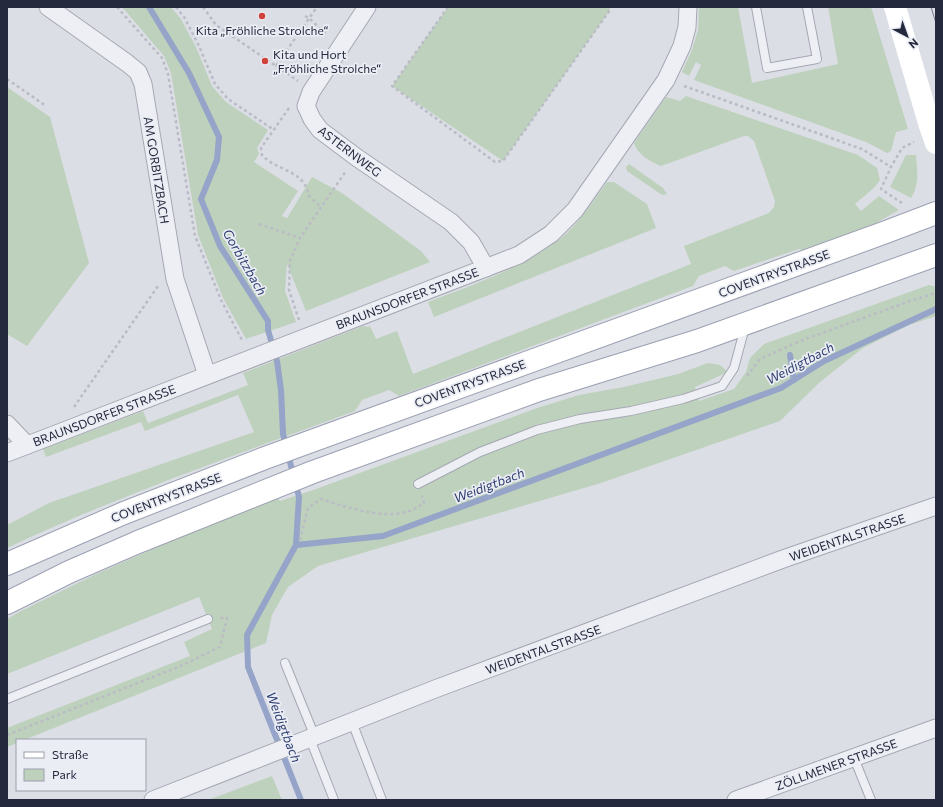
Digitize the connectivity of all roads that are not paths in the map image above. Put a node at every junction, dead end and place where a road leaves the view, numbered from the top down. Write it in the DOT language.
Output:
graph roads {
  1 [pos="48,7"];
  2 [pos="367,7"];
  3 [pos="688,7"];
  4 [pos="756,7"];
  5 [pos="807,7"];
  6 [pos="895,7"];
  7 [pos="936,143"];
  8 [pos="936,213"];
  9 [pos="936,255"];
  10 [pos="486,268"];
  11 [pos="746,324"];
  12 [pos="207,375"];
  13 [pos="7,424"];
  14 [pos="27,444"];
  15 [pos="7,453"];
  16 [pos="418,484"];
  17 [pos="936,506"];
  18 [pos="7,564"];
  19 [pos="7,603"];
  20 [pos="208,619"];
  21 [pos="285,663"];
  22 [pos="7,699"];
  23 [pos="352,722"];
  24 [pos="936,728"];
  25 [pos="308,740"];
  26 [pos="854,758"];
  27 [pos="153,800"];
  28 [pos="334,800"];
  29 [pos="382,800"];
  30 [pos="736,800"];
  31 [pos="871,800"];
  1 -- 12 [label="street, AM GORBITZBACH"];
  2 -- 10 [label="street, ASTERNWEG"];
  3 -- 10 [label="street, BRAUNSDORFER STRASSE"];
  4 -- 5 [label="lane"];
  6 -- 7 [label="main road"];
  8 -- 18 [label="main road, COVENTRYSTRASSE"];
  9 -- 11 [label="main road"];
  10 -- 12 [label="street, BRAUNSDORFER STRASSE"];
  11 -- 16 [label="lane"];
  11 -- 19 [label="main road"];
  12 -- 14 [label="street, BRAUNSDORFER STRASSE"];
  13 -- 14 [label="street"];
  14 -- 15 [label="street, BRAUNSDORFER STRASSE"];
  17 -- 23 [label="street, WEIDENTALSTRASSE"];
  20 -- 22 [label="lane"];
  21 -- 25 [label="lane"];
  23 -- 25 [label="street, WEIDENTALSTRASSE"];
  23 -- 29 [label="lane"];
  24 -- 26 [label="street, ZÖLLMENER STRASSE"];
  25 -- 27 [label="street, WEIDENTALSTRASSE"];
  25 -- 28 [label="lane"];
  26 -- 30 [label="street, ZÖLLMENER STRASSE"];
  26 -- 31 [label="lane"];
}
